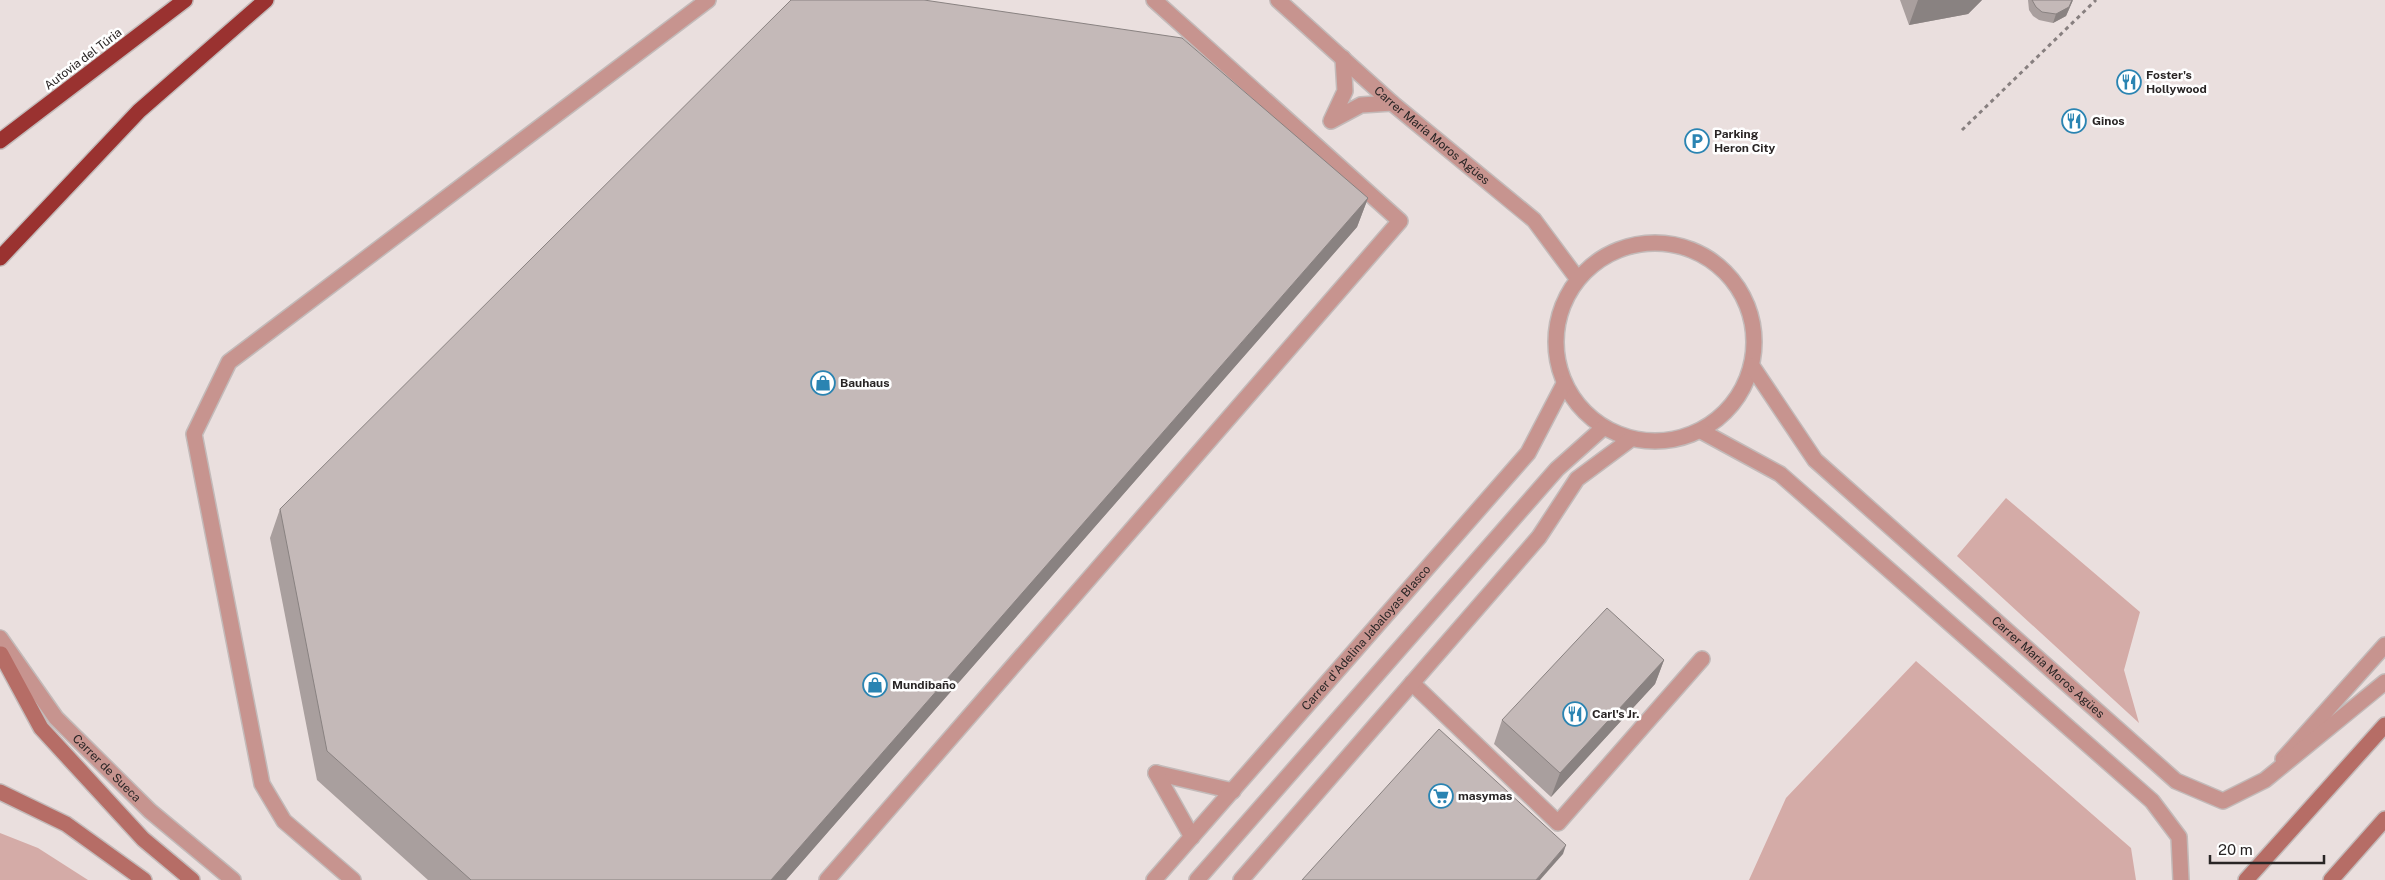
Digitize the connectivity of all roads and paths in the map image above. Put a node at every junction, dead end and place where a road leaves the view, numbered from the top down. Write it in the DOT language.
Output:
graph roads {
  1 [pos="185,0"];
  2 [pos="266,0"];
  3 [pos="708,0"];
  4 [pos="1154,0"];
  5 [pos="1278,0"];
  6 [pos="2096,0"];
  7 [pos="1343,58"];
  8 [pos="1392,103"];
  9 [pos="1331,121"];
  10 [pos="1962,130"];
  11 [pos="0,141"];
  12 [pos="1314,143"];
  13 [pos="0,258"];
  14 [pos="1577,278"];
  15 [pos="1752,366"];
  16 [pos="1564,384"];
  17 [pos="1603,428"];
  18 [pos="1701,431"];
  19 [pos="1631,439"];
  20 [pos="0,638"];
  21 [pos="2385,645"];
  22 [pos="0,654"];
  23 [pos="1702,659"];
  24 [pos="2385,682"];
  25 [pos="1412,683"];
  26 [pos="2385,725"];
  27 [pos="2265,780"];
  28 [pos="1233,791"];
  29 [pos="0,792"];
  30 [pos="2385,819"];
  31 [pos="1192,837"];
  32 [pos="144,880"];
  33 [pos="192,880"];
  34 [pos="233,880"];
  35 [pos="353,880"];
  36 [pos="827,880"];
  37 [pos="1154,880"];
  38 [pos="1196,880"];
  39 [pos="1241,880"];
  40 [pos="2182,880"];
  41 [pos="2246,880"];
  42 [pos="2331,880"];
  1 -- 11 [label="highway, Autovia del Túria"];
  2 -- 13 [label="highway"];
  3 -- 35 [label="street"];
  4 -- 12 [label="street"];
  5 -- 7 [label="street, Carrer María Moros Agües"];
  6 -- 10 [label="path"];
  7 -- 8 [label="street, Carrer María Moros Agües"];
  7 -- 9 [label="street"];
  8 -- 9 [label="street"];
  8 -- 14 [label="street, Carrer María Moros Agües"];
  9 -- 12 [label="street"];
  12 -- 36 [label="street"];
  14 -- 15 [label="street"];
  14 -- 16 [label="street"];
  15 -- 18 [label="street"];
  15 -- 27 [label="street, Carrer María Moros Agües"];
  16 -- 17 [label="street"];
  16 -- 28 [label="street, Carrer d'Adelina Jabaloyas Blasco"];
  17 -- 19 [label="street"];
  17 -- 38 [label="street"];
  18 -- 19 [label="street"];
  18 -- 40 [label="street"];
  19 -- 25 [label="street"];
  20 -- 34 [label="street, Carrer de Sueca"];
  21 -- 27 [label="street"];
  22 -- 33 [label="main road, Carrer de Sueca"];
  23 -- 25 [label="street"];
  24 -- 27 [label="street, Carrer María Moros Agües"];
  25 -- 39 [label="street"];
  26 -- 41 [label="main road"];
  28 -- 31 [label="street, Carrer d'Adelina Jabaloyas Blasco"];
  28 -- 31 [label="street"];
  29 -- 32 [label="main road"];
  30 -- 42 [label="main road"];
  31 -- 37 [label="street, Carrer d'Adelina Jabaloyas Blasco"];
}
